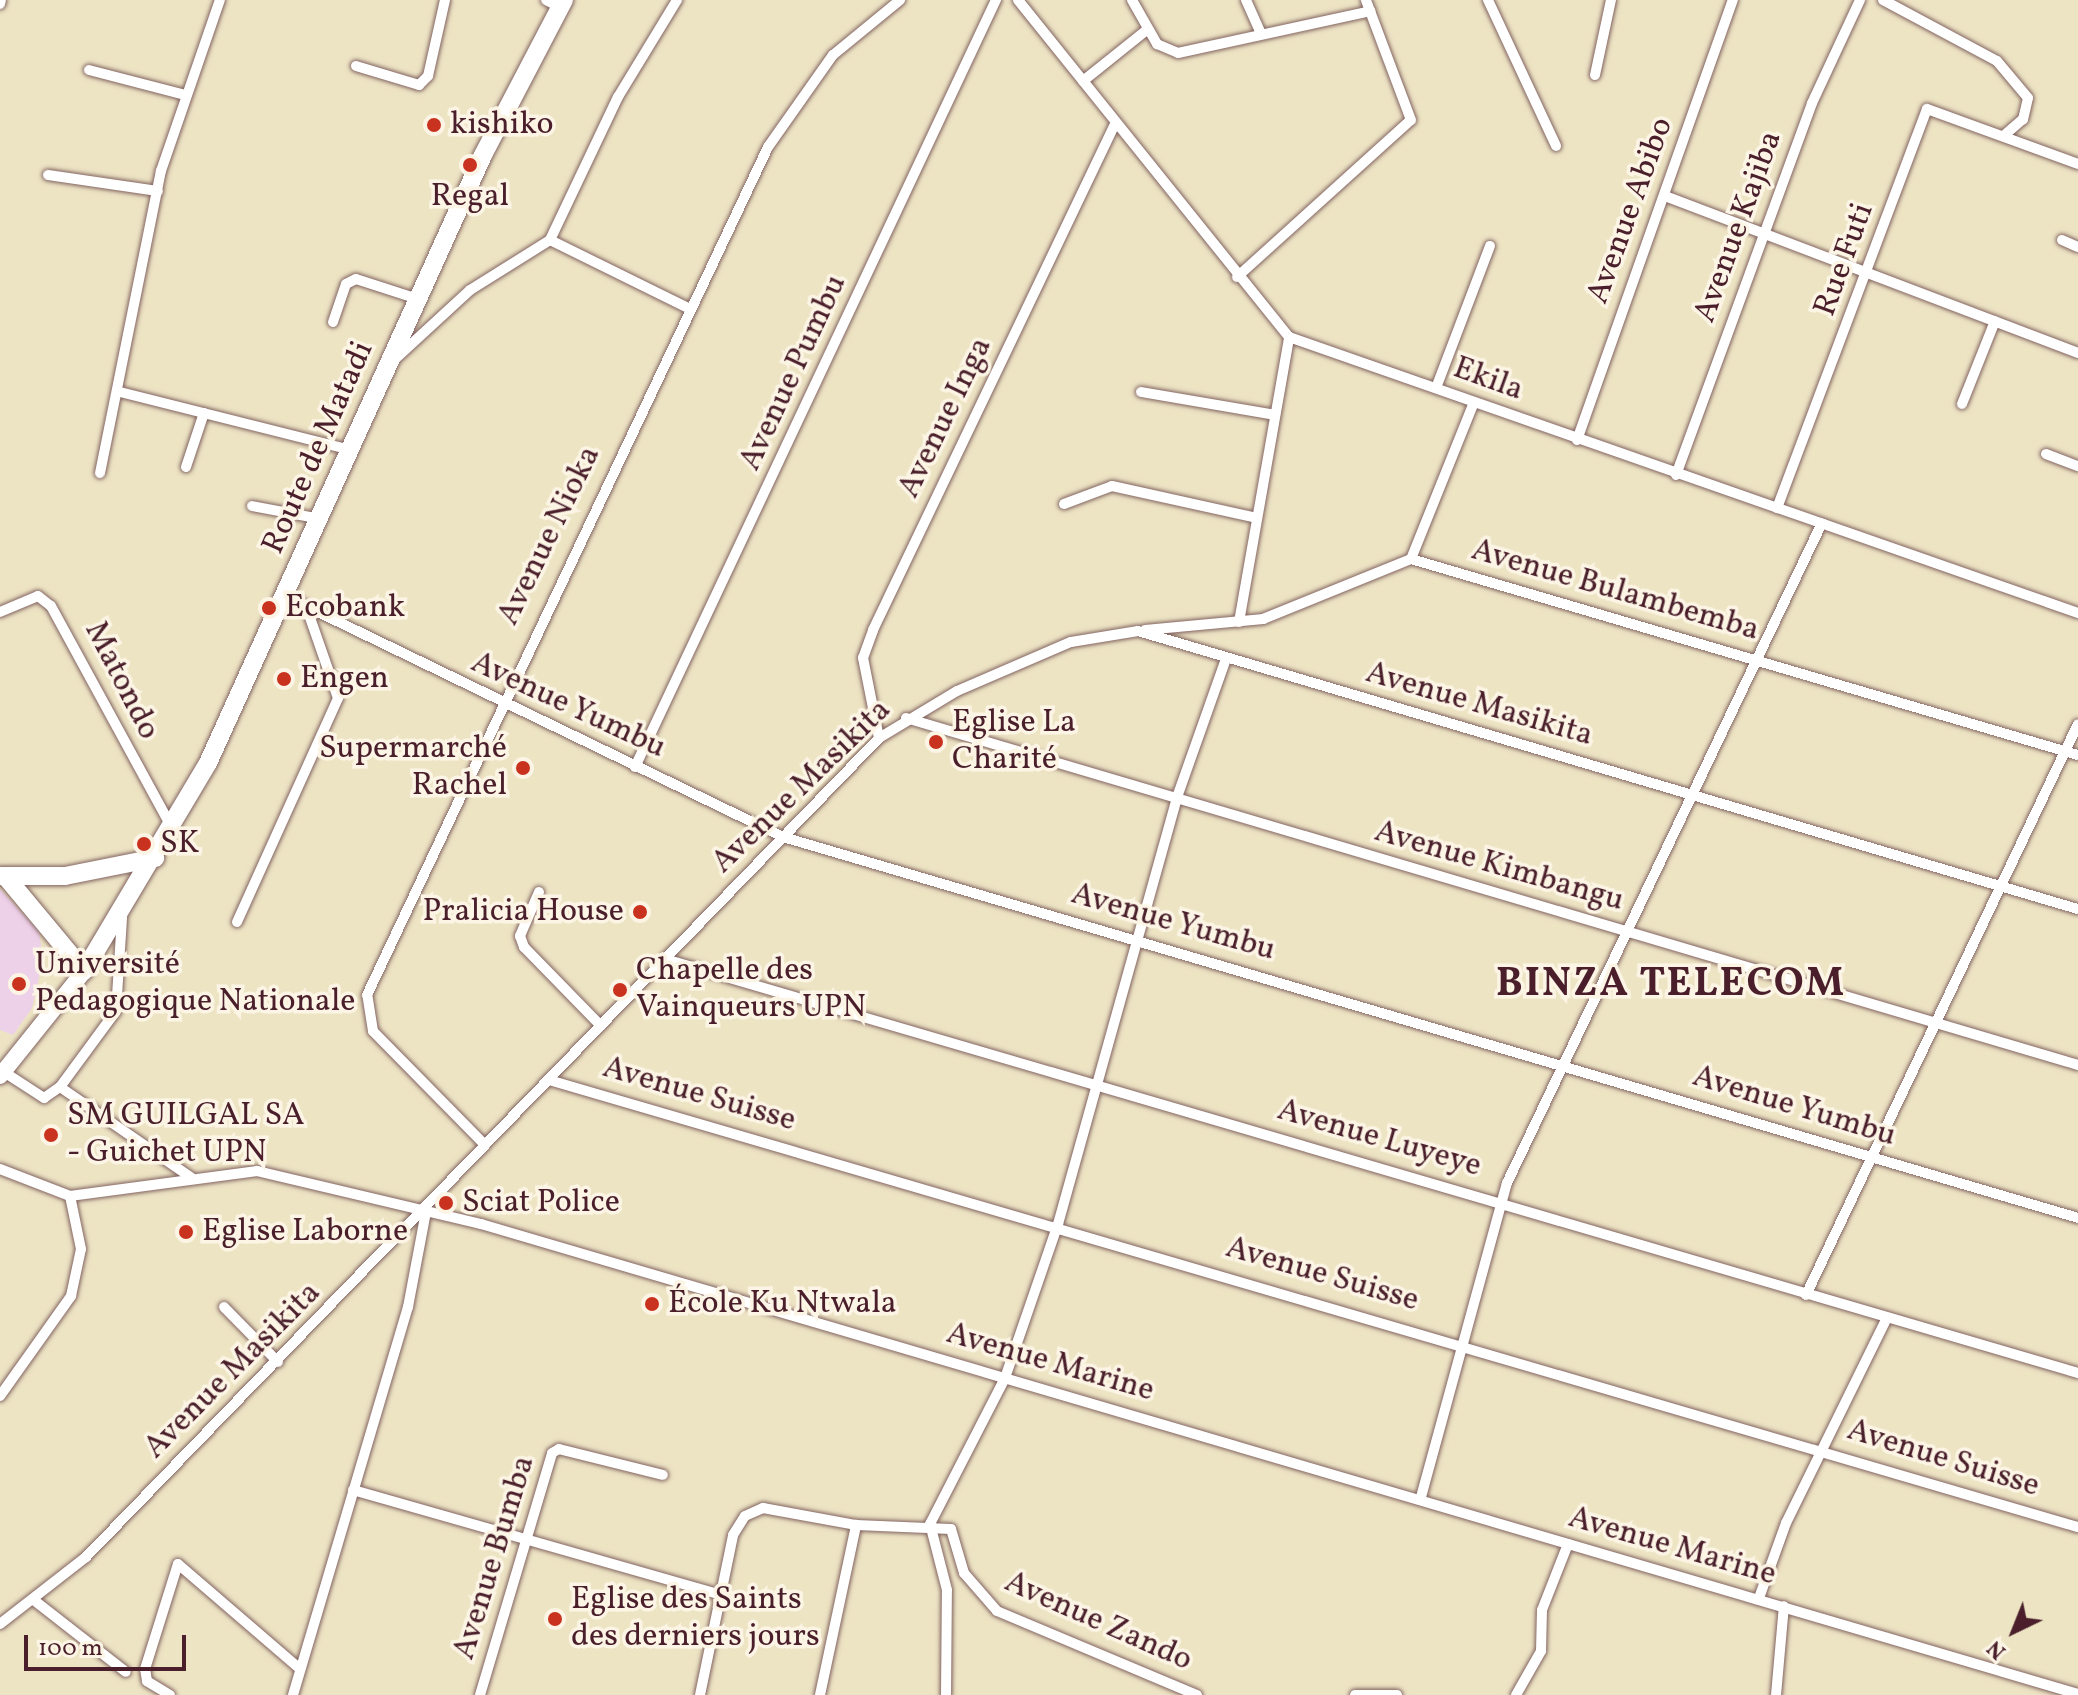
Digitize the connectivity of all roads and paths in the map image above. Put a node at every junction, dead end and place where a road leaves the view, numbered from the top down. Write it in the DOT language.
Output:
graph roads {
  1 [pos="220,0"];
  2 [pos="445,0"];
  3 [pos="677,0"];
  4 [pos="900,0"];
  5 [pos="996,0"];
  6 [pos="1018,0"];
  7 [pos="1132,0"];
  8 [pos="1246,0"];
  9 [pos="1488,0"];
  10 [pos="1611,0"];
  11 [pos="1733,0"];
  12 [pos="1860,0"];
  13 [pos="1883,0"];
  14 [pos="557,2"];
  15 [pos="1368,5"];
  16 [pos="1148,29"];
  17 [pos="1261,34"];
  18 [pos="356,66"];
  19 [pos="89,70"];
  20 [pos="1595,75"];
  21 [pos="1083,81"];
  22 [pos="182,94"];
  23 [pos="1114,126"];
  24 [pos="2006,134"];
  25 [pos="1556,146"];
  26 [pos="2078,164"];
  27 [pos="48,175"];
  28 [pos="158,191"];
  29 [pos="1665,196"];
  30 [pos="1766,232"];
  31 [pos="550,240"];
  32 [pos="2062,240"];
  33 [pos="1490,246"];
  34 [pos="2078,247"];
  35 [pos="1869,272"];
  36 [pos="1237,277"];
  37 [pos="418,299"];
  38 [pos="688,308"];
  39 [pos="1995,321"];
  40 [pos="333,322"];
  41 [pos="1289,337"];
  42 [pos="2078,353"];
  43 [pos="389,364"];
  44 [pos="1436,388"];
  45 [pos="120,392"];
  46 [pos="1141,392"];
  47 [pos="1474,402"];
  48 [pos="1962,404"];
  49 [pos="204,413"];
  50 [pos="1275,415"];
  51 [pos="1577,440"];
  52 [pos="351,450"];
  53 [pos="2046,454"];
  54 [pos="2078,466"];
  55 [pos="186,467"];
  56 [pos="100,473"];
  57 [pos="1676,475"];
  58 [pos="1064,504"];
  59 [pos="252,506"];
  60 [pos="1777,508"];
  61 [pos="1257,518"];
  62 [pos="321,519"];
  63 [pos="1822,523"];
  64 [pos="1411,559"];
  65 [pos="285,596"];
  66 [pos="306,606"];
  67 [pos="0,612"];
  68 [pos="2078,613"];
  69 [pos="1239,622"];
  70 [pos="1138,631"];
  71 [pos="1226,659"];
  72 [pos="1757,659"];
  73 [pos="499,704"];
  74 [pos="906,718"];
  75 [pos="2078,724"];
  76 [pos="879,738"];
  77 [pos="2066,751"];
  78 [pos="2078,755"];
  79 [pos="635,767"];
  80 [pos="1692,795"];
  81 [pos="1176,800"];
  82 [pos="173,829"];
  83 [pos="783,837"];
  84 [pos="155,858"];
  85 [pos="3,876"];
  86 [pos="2000,886"];
  87 [pos="539,892"];
  88 [pos="2078,909"];
  89 [pos="122,917"];
  90 [pos="237,922"];
  91 [pos="1624,931"];
  92 [pos="1137,940"];
  93 [pos="665,959"];
  94 [pos="84,971"];
  95 [pos="1937,1024"];
  96 [pos="601,1026"];
  97 [pos="1559,1064"];
  98 [pos="2078,1065"];
  99 [pos="2,1074"];
  100 [pos="549,1080"];
  101 [pos="1094,1086"];
  102 [pos="60,1087"];
  103 [pos="485,1145"];
  104 [pos="1874,1158"];
  105 [pos="0,1169"];
  106 [pos="192,1178"];
  107 [pos="70,1196"];
  108 [pos="1504,1202"];
  109 [pos="426,1212"];
  110 [pos="2078,1218"];
  111 [pos="1058,1224"];
  112 [pos="1806,1295"];
  113 [pos="224,1307"];
  114 [pos="1887,1318"];
  115 [pos="1466,1343"];
  116 [pos="278,1362"];
  117 [pos="2078,1373"];
  118 [pos="1005,1378"];
  119 [pos="0,1396"];
  120 [pos="1824,1450"];
  121 [pos="663,1475"];
  122 [pos="353,1490"];
  123 [pos="1421,1497"];
  124 [pos="930,1524"];
  125 [pos="856,1525"];
  126 [pos="2078,1527"];
  127 [pos="528,1542"];
  128 [pos="1568,1544"];
  129 [pos="719,1594"];
  130 [pos="1759,1598"];
  131 [pos="35,1601"];
  132 [pos="1784,1606"];
  133 [pos="0,1624"];
  134 [pos="300,1669"];
  135 [pos="126,1672"];
  136 [pos="2078,1694"];
  137 [pos="170,1695"];
  138 [pos="293,1695"];
  139 [pos="480,1695"];
  140 [pos="700,1695"];
  141 [pos="820,1695"];
  142 [pos="946,1695"];
  143 [pos="1197,1695"];
  144 [pos="1355,1695"];
  145 [pos="1397,1695"];
  146 [pos="1516,1695"];
  147 [pos="1776,1695"];
  1 -- 22 [label="street"];
  2 -- 18 [label="street"];
  3 -- 31 [label="street"];
  4 -- 38 [label="street, Avenue Nioka"];
  5 -- 79 [label="street, Avenue Pumbu"];
  6 -- 21 [label="street, Ekila"];
  7 -- 16 [label="street"];
  8 -- 17 [label="street"];
  9 -- 25 [label="street"];
  10 -- 20 [label="street"];
  11 -- 29 [label="street, Avenue Abibo"];
  12 -- 30 [label="street, Avenue Kajiba"];
  13 -- 24 [label="street"];
  14 -- 37 [label="highway, Route de Matadi"];
  15 -- 17 [label="street"];
  15 -- 36 [label="street"];
  16 -- 17 [label="street"];
  16 -- 21 [label="street"];
  19 -- 22 [label="street"];
  21 -- 23 [label="street, Ekila"];
  22 -- 28 [label="street"];
  23 -- 36 [label="street, Ekila"];
  23 -- 76 [label="street, Avenue Inga"];
  24 -- 26 [label="street"];
  24 -- 35 [label="street, Rue Futi"];
  27 -- 28 [label="street"];
  28 -- 45 [label="street"];
  29 -- 30 [label="street"];
  29 -- 51 [label="street, Avenue Abibo"];
  30 -- 35 [label="street"];
  30 -- 57 [label="street, Avenue Kajiba"];
  31 -- 38 [label="street"];
  31 -- 43 [label="street"];
  32 -- 34 [label="street"];
  33 -- 44 [label="street"];
  35 -- 39 [label="street"];
  35 -- 60 [label="street, Rue Futi"];
  36 -- 41 [label="street, Ekila"];
  37 -- 40 [label="street"];
  37 -- 43 [label="highway, Route de Matadi"];
  38 -- 73 [label="street, Avenue Nioka"];
  39 -- 42 [label="street"];
  39 -- 48 [label="street"];
  41 -- 44 [label="street, Ekila"];
  41 -- 50 [label="street"];
  43 -- 52 [label="highway, Route de Matadi"];
  44 -- 47 [label="street, Ekila"];
  45 -- 49 [label="street"];
  45 -- 56 [label="street"];
  46 -- 50 [label="street"];
  47 -- 51 [label="street, Ekila"];
  47 -- 64 [label="street"];
  49 -- 52 [label="street"];
  49 -- 55 [label="street"];
  50 -- 61 [label="street"];
  51 -- 57 [label="street, Ekila"];
  52 -- 62 [label="highway, Route de Matadi"];
  53 -- 54 [label="street"];
  57 -- 60 [label="street, Ekila"];
  58 -- 61 [label="street"];
  59 -- 62 [label="street"];
  60 -- 63 [label="street, Ekila"];
  61 -- 69 [label="street"];
  62 -- 65 [label="highway, Route de Matadi"];
  63 -- 68 [label="street, Ekila"];
  63 -- 72 [label="street"];
  64 -- 69 [label="street"];
  64 -- 72 [label="street, Avenue Bulambemba"];
  65 -- 66 [label="street, Avenue Yumbu"];
  65 -- 82 [label="highway, Route de Matadi"];
  66 -- 73 [label="street, Avenue Yumbu"];
  66 -- 90 [label="street"];
  67 -- 82 [label="street, Matondo"];
  69 -- 70 [label="street"];
  70 -- 71 [label="street, Avenue Masikita"];
  70 -- 74 [label="street, Avenue Masikita"];
  71 -- 80 [label="street, Avenue Masikita"];
  71 -- 81 [label="street"];
  72 -- 77 [label="street, Avenue Bulambemba"];
  72 -- 80 [label="street"];
  73 -- 79 [label="street, Avenue Yumbu"];
  73 -- 103 [label="street, Avenue Nioka"];
  74 -- 76 [label="street, Avenue Masikita"];
  74 -- 81 [label="street, Avenue Kimbangu"];
  75 -- 77 [label="street"];
  76 -- 83 [label="street, Avenue Masikita"];
  77 -- 78 [label="street, Avenue Bulambemba"];
  77 -- 86 [label="street"];
  79 -- 83 [label="street, Avenue Yumbu"];
  80 -- 86 [label="street, Avenue Masikita"];
  80 -- 91 [label="street"];
  81 -- 91 [label="street, Avenue Kimbangu"];
  81 -- 92 [label="street"];
  82 -- 84 [label="highway, Route de Matadi"];
  83 -- 92 [label="street, Avenue Yumbu"];
  83 -- 93 [label="street, Avenue Masikita"];
  84 -- 85 [label="highway"];
  84 -- 89 [label="highway, Route de Matadi"];
  85 -- 94 [label="highway"];
  86 -- 88 [label="street, Avenue Masikita"];
  86 -- 95 [label="street"];
  87 -- 96 [label="street"];
  89 -- 94 [label="highway, Route de Matadi"];
  89 -- 102 [label="street"];
  91 -- 95 [label="street, Avenue Kimbangu"];
  91 -- 97 [label="street"];
  92 -- 97 [label="street, Avenue Yumbu"];
  92 -- 101 [label="street"];
  93 -- 96 [label="street, Avenue Masikita"];
  93 -- 101 [label="street, Avenue Luyeye"];
  94 -- 99 [label="main road"];
  95 -- 98 [label="street, Avenue Kimbangu"];
  95 -- 104 [label="street"];
  96 -- 100 [label="street, Avenue Masikita"];
  97 -- 104 [label="street, Avenue Yumbu"];
  97 -- 108 [label="street"];
  99 -- 102 [label="street"];
  100 -- 103 [label="street, Avenue Masikita"];
  100 -- 111 [label="street, Avenue Suisse"];
  101 -- 108 [label="street, Avenue Luyeye"];
  101 -- 111 [label="street"];
  102 -- 106 [label="street"];
  103 -- 109 [label="street, Avenue Masikita"];
  104 -- 110 [label="street, Avenue Yumbu"];
  104 -- 112 [label="street"];
  105 -- 107 [label="street, Avenue Marine"];
  106 -- 107 [label="street, Avenue Marine"];
  106 -- 109 [label="street, Avenue Marine"];
  107 -- 119 [label="street"];
  108 -- 112 [label="street, Avenue Luyeye"];
  108 -- 115 [label="street"];
  109 -- 116 [label="street, Avenue Masikita"];
  109 -- 118 [label="street, Avenue Marine"];
  109 -- 122 [label="street"];
  111 -- 115 [label="street, Avenue Suisse"];
  111 -- 118 [label="street"];
  112 -- 114 [label="street, Avenue Luyeye"];
  113 -- 116 [label="street"];
  114 -- 117 [label="street, Avenue Luyeye"];
  114 -- 120 [label="street"];
  115 -- 120 [label="street, Avenue Suisse"];
  115 -- 123 [label="street"];
  116 -- 131 [label="street, Avenue Masikita"];
  118 -- 123 [label="street, Avenue Marine"];
  118 -- 124 [label="street"];
  120 -- 126 [label="street, Avenue Suisse"];
  120 -- 130 [label="street"];
  121 -- 127 [label="street, Avenue Bumba"];
  122 -- 127 [label="street"];
  122 -- 134 [label="street"];
  123 -- 128 [label="street, Avenue Marine"];
  124 -- 125 [label="street"];
  124 -- 142 [label="street"];
  124 -- 143 [label="street, Avenue Zando"];
  125 -- 129 [label="street"];
  125 -- 141 [label="street"];
  127 -- 129 [label="street"];
  127 -- 139 [label="street, Avenue Bumba"];
  128 -- 130 [label="street, Avenue Marine"];
  128 -- 146 [label="street"];
  129 -- 140 [label="street"];
  130 -- 132 [label="street, Avenue Marine"];
  131 -- 133 [label="street, Avenue Masikita"];
  131 -- 135 [label="street"];
  132 -- 136 [label="street, Avenue Marine"];
  132 -- 147 [label="street"];
  134 -- 137 [label="street"];
  134 -- 138 [label="street"];
  144 -- 145 [label="street"];
}
